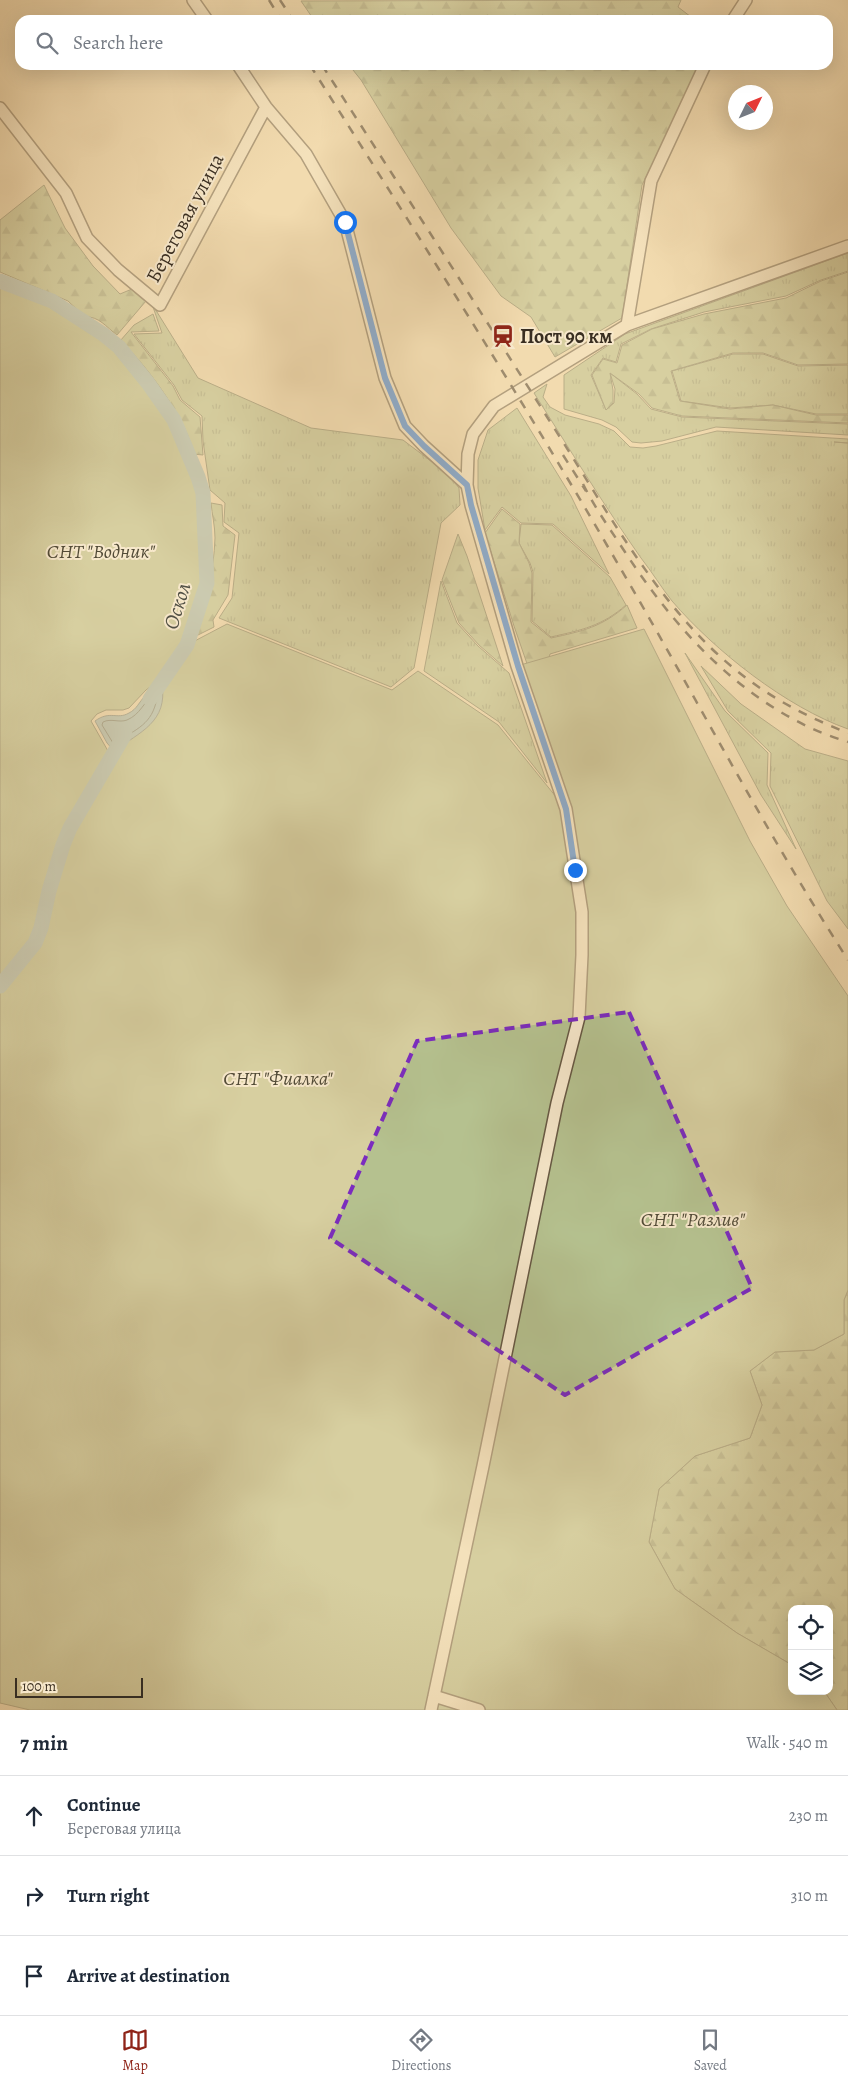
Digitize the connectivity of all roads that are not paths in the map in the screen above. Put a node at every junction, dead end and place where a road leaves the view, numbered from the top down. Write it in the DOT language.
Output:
graph roads {
  1 [pos="193,0"];
  2 [pos="746,0"];
  3 [pos="204,15"];
  4 [pos="736,15"];
  5 [pos="241,70"];
  6 [pos="703,70"];
  7 [pos="266,107"];
  8 [pos="0,108"];
  9 [pos="848,246"];
  10 [pos="627,325"];
  11 [pos="467,485"];
  12 [pos="434,1696"];
  13 [pos="431,1710"];
  14 [pos="479,1710"];
  1 -- 3 [label="street"];
  2 -- 4 [label="street"];
  5 -- 7 [label="street"];
  6 -- 10 [label="street"];
  7 -- 8 [label="street, Береговая улица"];
  7 -- 11 [label="street"];
  9 -- 10 [label="street"];
  10 -- 11 [label="street"];
  11 -- 12 [label="street"];
  12 -- 13 [label="street"];
  12 -- 14 [label="street"];
}
